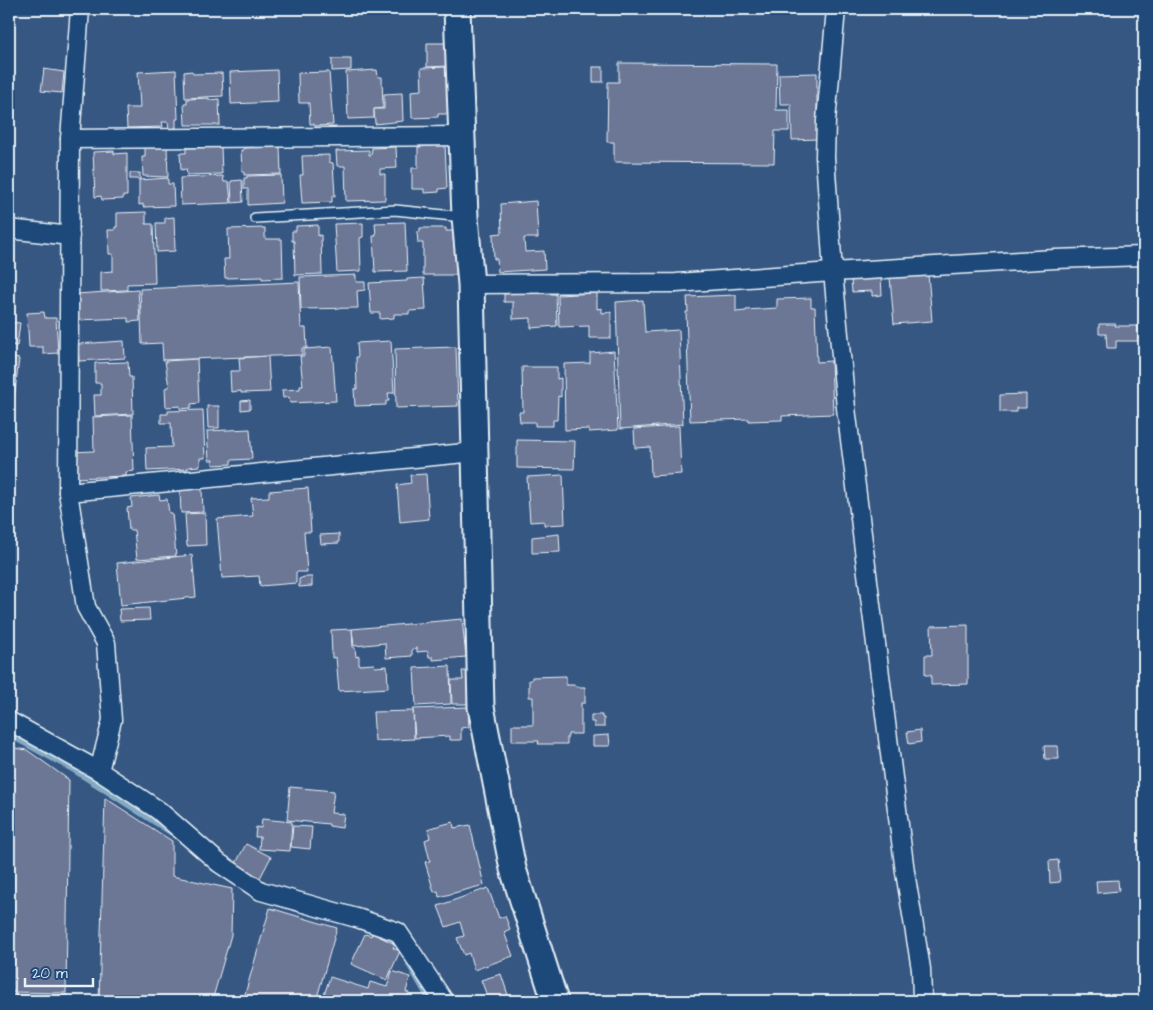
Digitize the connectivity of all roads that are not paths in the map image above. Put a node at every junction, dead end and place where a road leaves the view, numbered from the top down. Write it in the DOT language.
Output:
graph roads {
  1 [pos="80,9"];
  2 [pos="457,9"];
  3 [pos="836,9"];
  4 [pos="463,136"];
  5 [pos="70,139"];
  6 [pos="466,217"];
  7 [pos="255,218"];
  8 [pos="9,229"];
  9 [pos="70,236"];
  10 [pos="1144,256"];
  11 [pos="833,272"];
  12 [pos="471,284"];
  13 [pos="475,452"];
  14 [pos="68,492"];
  15 [pos="9,722"];
  16 [pos="99,771"];
  17 [pos="444,1001"];
  18 [pos="554,1001"];
  19 [pos="921,1001"];
  1 -- 5 [label="street"];
  2 -- 4 [label="street"];
  3 -- 11 [label="street"];
  4 -- 5 [label="street"];
  4 -- 6 [label="street"];
  5 -- 9 [label="street"];
  6 -- 7 [label="lane"];
  6 -- 12 [label="street"];
  8 -- 9 [label="street"];
  9 -- 14 [label="street"];
  10 -- 11 [label="street"];
  11 -- 12 [label="street"];
  11 -- 19 [label="street"];
  12 -- 13 [label="street"];
  13 -- 14 [label="street"];
  13 -- 18 [label="street"];
  14 -- 16 [label="street"];
  15 -- 16 [label="street"];
  16 -- 17 [label="street"];
}
